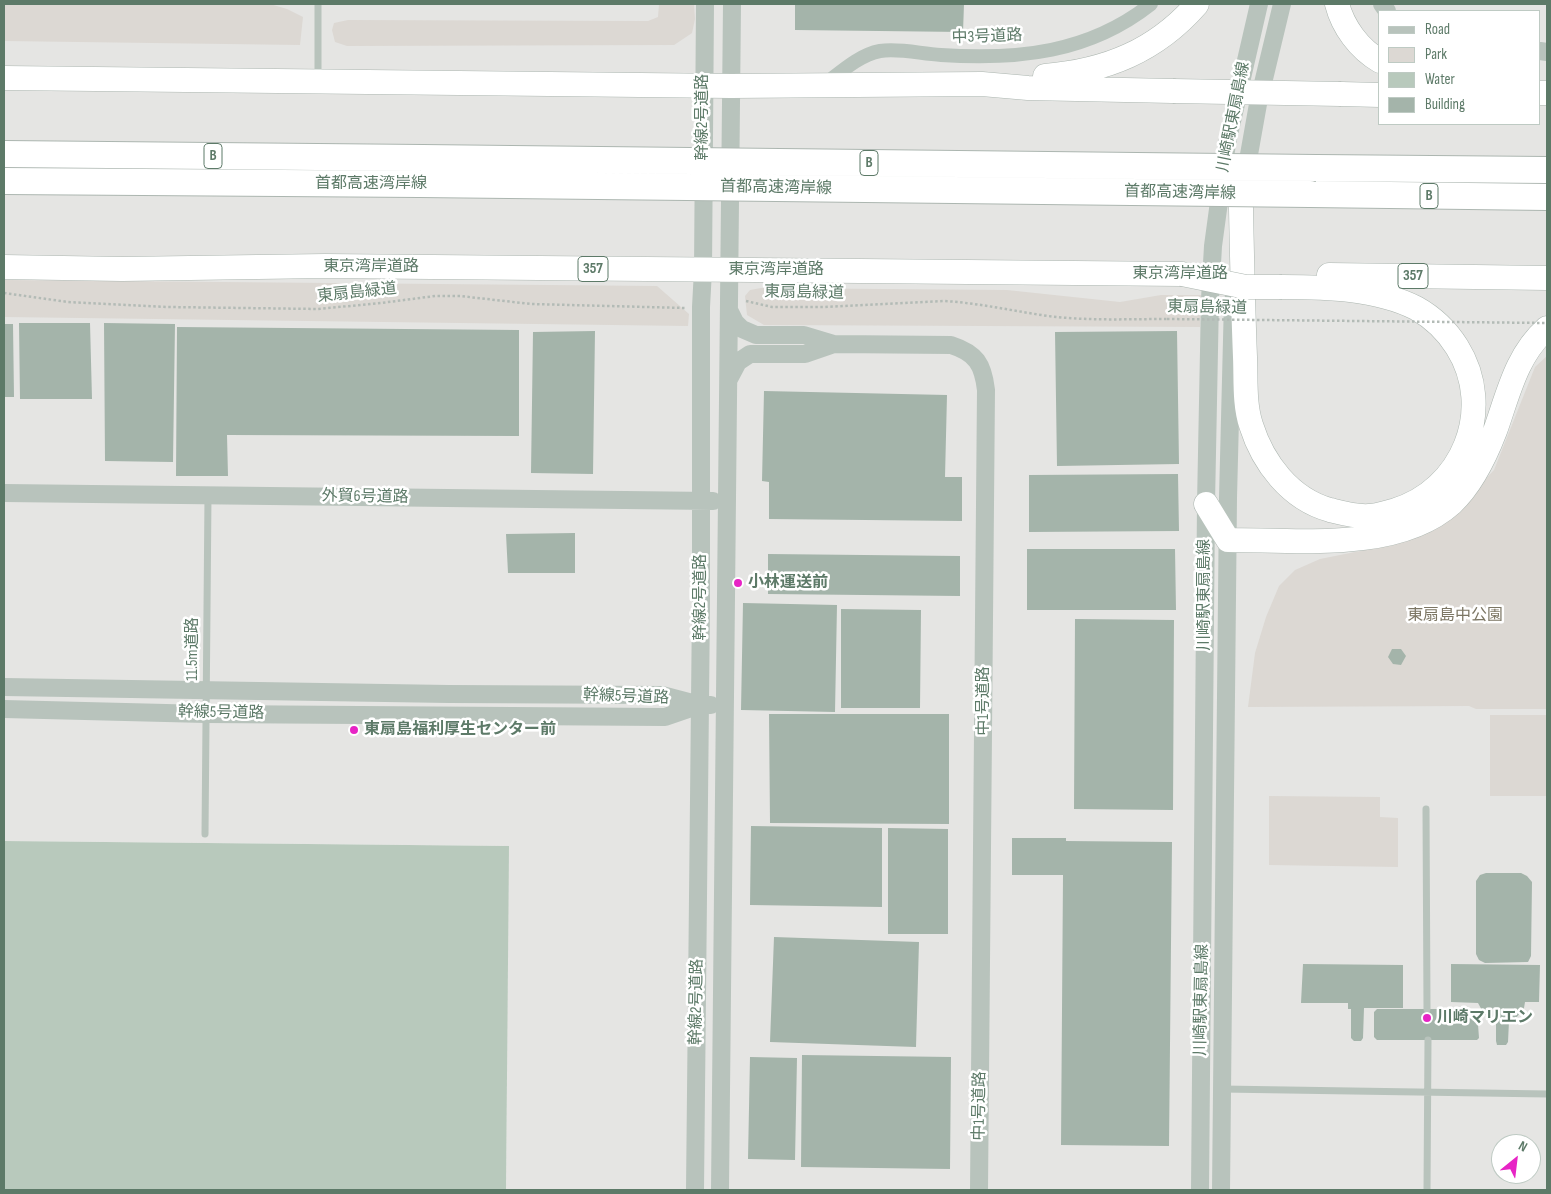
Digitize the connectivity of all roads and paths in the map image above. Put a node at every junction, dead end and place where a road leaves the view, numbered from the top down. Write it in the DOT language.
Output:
graph roads {
  1 [pos="318,4"];
  2 [pos="705,4"];
  3 [pos="732,4"];
  4 [pos="1151,4"];
  5 [pos="1197,4"];
  6 [pos="1259,4"];
  7 [pos="1282,4"];
  8 [pos="1337,4"];
  9 [pos="1378,60"];
  10 [pos="4,78"];
  11 [pos="318,81"];
  12 [pos="982,84"];
  13 [pos="703,85"];
  14 [pos="731,86"];
  15 [pos="822,86"];
  16 [pos="1378,95"];
  17 [pos="4,154"];
  18 [pos="1547,170"];
  19 [pos="4,181"];
  20 [pos="1547,197"];
  21 [pos="1241,208"];
  22 [pos="4,267"];
  23 [pos="703,270"];
  24 [pos="730,270"];
  25 [pos="1547,278"];
  26 [pos="1280,281"];
  27 [pos="4,293"];
  28 [pos="729,303"];
  29 [pos="701,307"];
  30 [pos="1547,323"];
  31 [pos="1547,328"];
  32 [pos="834,344"];
  33 [pos="728,380"];
  34 [pos="4,494"];
  35 [pos="208,495"];
  36 [pos="701,500"];
  37 [pos="726,500"];
  38 [pos="1206,504"];
  39 [pos="1228,540"];
  40 [pos="4,687"];
  41 [pos="207,689"];
  42 [pos="700,705"];
  43 [pos="724,705"];
  44 [pos="4,709"];
  45 [pos="206,714"];
  46 [pos="1426,809"];
  47 [pos="206,834"];
  48 [pos="1427,1009"];
  49 [pos="1428,1040"];
  50 [pos="1222,1089"];
  51 [pos="1428,1091"];
  52 [pos="1547,1094"];
  53 [pos="695,1190"];
  54 [pos="720,1190"];
  55 [pos="980,1190"];
  56 [pos="1200,1190"];
  57 [pos="1221,1190"];
  58 [pos="1427,1190"];
  1 -- 11 [label="lane"];
  2 -- 13 [label="street, 幹線2号道路"];
  3 -- 14 [label="street, 幹線2号道路"];
  4 -- 15 [label="street, 中3号道路"];
  5 -- 12 [label="highway"];
  6 -- 38 [label="street, 川崎駅東扇島線"];
  7 -- 21 [label="street, 川崎駅東扇島線"];
  8 -- 9 [label="highway"];
  10 -- 11 [label="highway"];
  11 -- 13 [label="highway"];
  12 -- 15 [label="highway"];
  12 -- 16 [label="highway, bridge"];
  13 -- 14 [label="highway"];
  13 -- 23 [label="street, 幹線2号道路"];
  14 -- 15 [label="highway"];
  14 -- 24 [label="street, 幹線2号道路"];
  17 -- 18 [label="highway, 首都高速湾岸線 / B, bridge"];
  19 -- 20 [label="highway, 首都高速湾岸線 / B, bridge"];
  21 -- 26 [label="highway"];
  21 -- 39 [label="street, 川崎駅東扇島線"];
  22 -- 23 [label="highway, 東京湾岸道路 / 357"];
  23 -- 24 [label="highway, 東京湾岸道路 / 357"];
  23 -- 29 [label="street, 幹線2号道路"];
  24 -- 26 [label="highway, 東京湾岸道路 / 357, bridge"];
  24 -- 28 [label="street, 幹線2号道路"];
  25 -- 26 [label="highway, 東京湾岸道路 / 357"];
  27 -- 29 [label="path, 東扇島緑道"];
  28 -- 30 [label="path, 東扇島緑道, bridge"];
  28 -- 32 [label="street, 中1号道路"];
  28 -- 33 [label="street, 幹線2号道路"];
  29 -- 36 [label="street, 幹線2号道路"];
  31 -- 39 [label="highway"];
  32 -- 33 [label="street, 中1号道路"];
  32 -- 55 [label="street, 中1号道路"];
  33 -- 37 [label="street, 幹線2号道路"];
  34 -- 35 [label="street, 外貿6号道路"];
  35 -- 36 [label="street, 外貿6号道路"];
  35 -- 41 [label="lane, 11.5m道路"];
  36 -- 37 [label="street, 外貿6号道路"];
  36 -- 42 [label="street, 幹線2号道路"];
  37 -- 43 [label="street, 幹線2号道路"];
  38 -- 39 [label="highway"];
  38 -- 56 [label="street, 川崎駅東扇島線"];
  39 -- 50 [label="street, 川崎駅東扇島線"];
  40 -- 41 [label="street, 幹線5号道路"];
  41 -- 42 [label="street, 幹線5号道路"];
  41 -- 45 [label="lane, 11.5m道路"];
  42 -- 43 [label="street"];
  42 -- 45 [label="street, 幹線5号道路"];
  42 -- 53 [label="street, 幹線2号道路"];
  43 -- 54 [label="street, 幹線2号道路"];
  44 -- 45 [label="street, 幹線5号道路"];
  45 -- 47 [label="lane, 11.5m道路"];
  46 -- 48 [label="lane"];
  49 -- 51 [label="lane"];
  50 -- 51 [label="lane"];
  50 -- 57 [label="street, 川崎駅東扇島線"];
  51 -- 52 [label="lane"];
  51 -- 58 [label="lane"];
}
